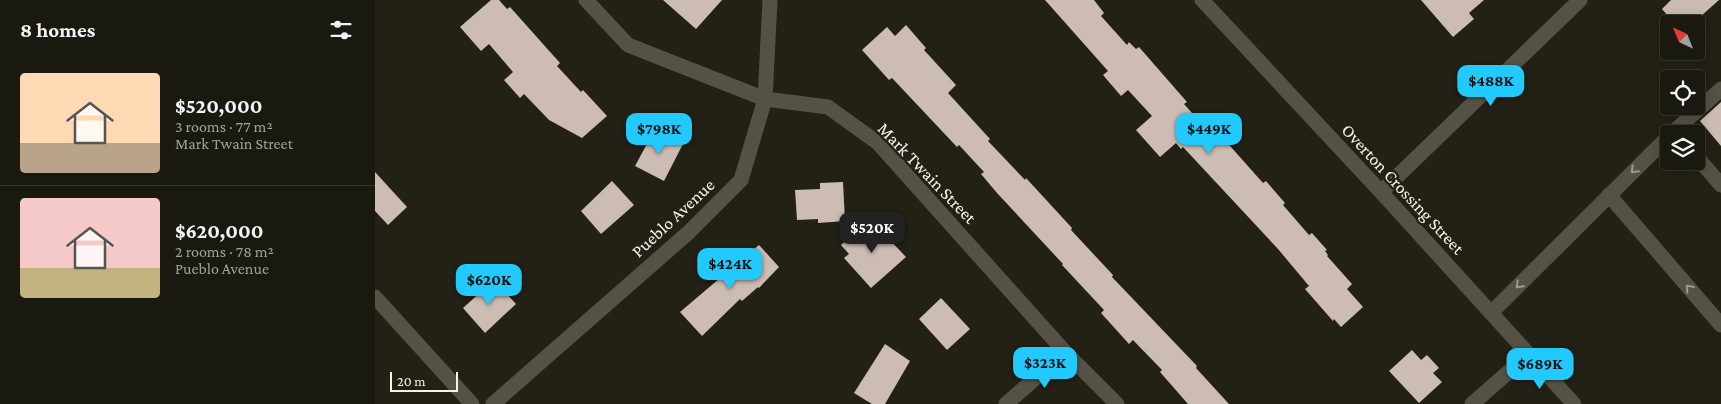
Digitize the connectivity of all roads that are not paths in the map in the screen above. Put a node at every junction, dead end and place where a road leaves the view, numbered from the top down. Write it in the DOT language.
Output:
graph roads {
  1 [pos="586,0"];
  2 [pos="770,0"];
  3 [pos="1202,0"];
  4 [pos="1580,0"];
  5 [pos="1721,89"];
  6 [pos="765,99"];
  7 [pos="1682,125"];
  8 [pos="1660,146"];
  9 [pos="1705,166"];
  10 [pos="1721,185"];
  11 [pos="1381,192"];
  12 [pos="1609,195"];
  13 [pos="375,298"];
  14 [pos="1491,313"];
  15 [pos="1721,325"];
  16 [pos="1065,352"];
  17 [pos="1528,355"];
  18 [pos="472,404"];
  19 [pos="493,404"];
  20 [pos="1006,404"];
  21 [pos="1117,404"];
  22 [pos="1472,404"];
  23 [pos="1574,404"];
  1 -- 6 [label="street, Mark Twain Street"];
  2 -- 6 [label="street, Pueblo Avenue"];
  3 -- 11 [label="street, Overton Crossing Street"];
  4 -- 11 [label="street"];
  5 -- 7 [label="street"];
  6 -- 16 [label="street, Mark Twain Street"];
  6 -- 19 [label="street, Pueblo Avenue"];
  8 -- 12 [label="street, one-way"];
  9 -- 10 [label="street"];
  11 -- 14 [label="street, Overton Crossing Street"];
  12 -- 14 [label="street, one-way"];
  15 -- 12 [label="street, one-way"];
  13 -- 18 [label="street"];
  14 -- 17 [label="street, Overton Crossing Street"];
  16 -- 20 [label="street"];
  16 -- 21 [label="street, Mark Twain Street"];
  17 -- 22 [label="street"];
  17 -- 23 [label="street, Overton Crossing Street"];
}
